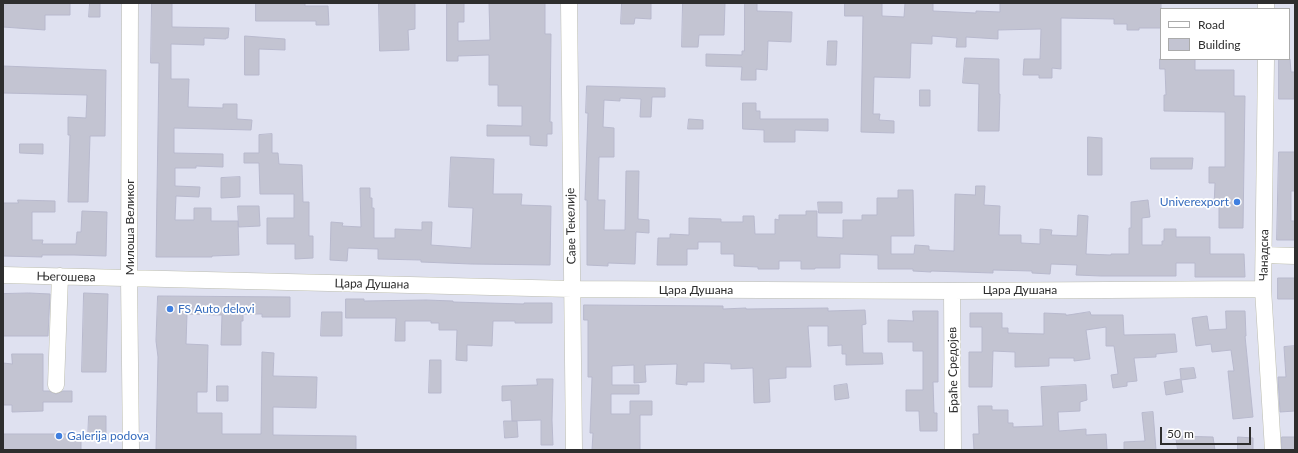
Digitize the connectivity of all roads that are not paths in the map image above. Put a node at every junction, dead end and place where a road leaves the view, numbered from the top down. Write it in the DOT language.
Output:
graph roads {
  1 [pos="130,3"];
  2 [pos="569,3"];
  3 [pos="1266,60"];
  4 [pos="1264,255"];
  5 [pos="1295,256"];
  6 [pos="3,275"];
  7 [pos="60,276"];
  8 [pos="129,278"];
  9 [pos="572,289"];
  10 [pos="1263,289"];
  11 [pos="952,290"];
  12 [pos="56,385"];
  13 [pos="131,450"];
  14 [pos="574,450"];
  15 [pos="954,450"];
  16 [pos="1273,450"];
  1 -- 8 [label="street, Милоша Великог"];
  2 -- 9 [label="street, Саве Текелије"];
  3 -- 4 [label="street, Чанадска"];
  4 -- 5 [label="street"];
  4 -- 10 [label="street, Чанадска"];
  6 -- 7 [label="street, Његошева"];
  7 -- 8 [label="street, Његошева"];
  7 -- 12 [label="street"];
  8 -- 9 [label="street, Цара Душана"];
  8 -- 13 [label="street, Милоша Великог"];
  9 -- 11 [label="street, Цара Душана"];
  9 -- 14 [label="street, Саве Текелије"];
  10 -- 11 [label="street, Цара Душана"];
  10 -- 16 [label="street, Чанадска"];
  11 -- 15 [label="street, Браће Средојев"];
}
